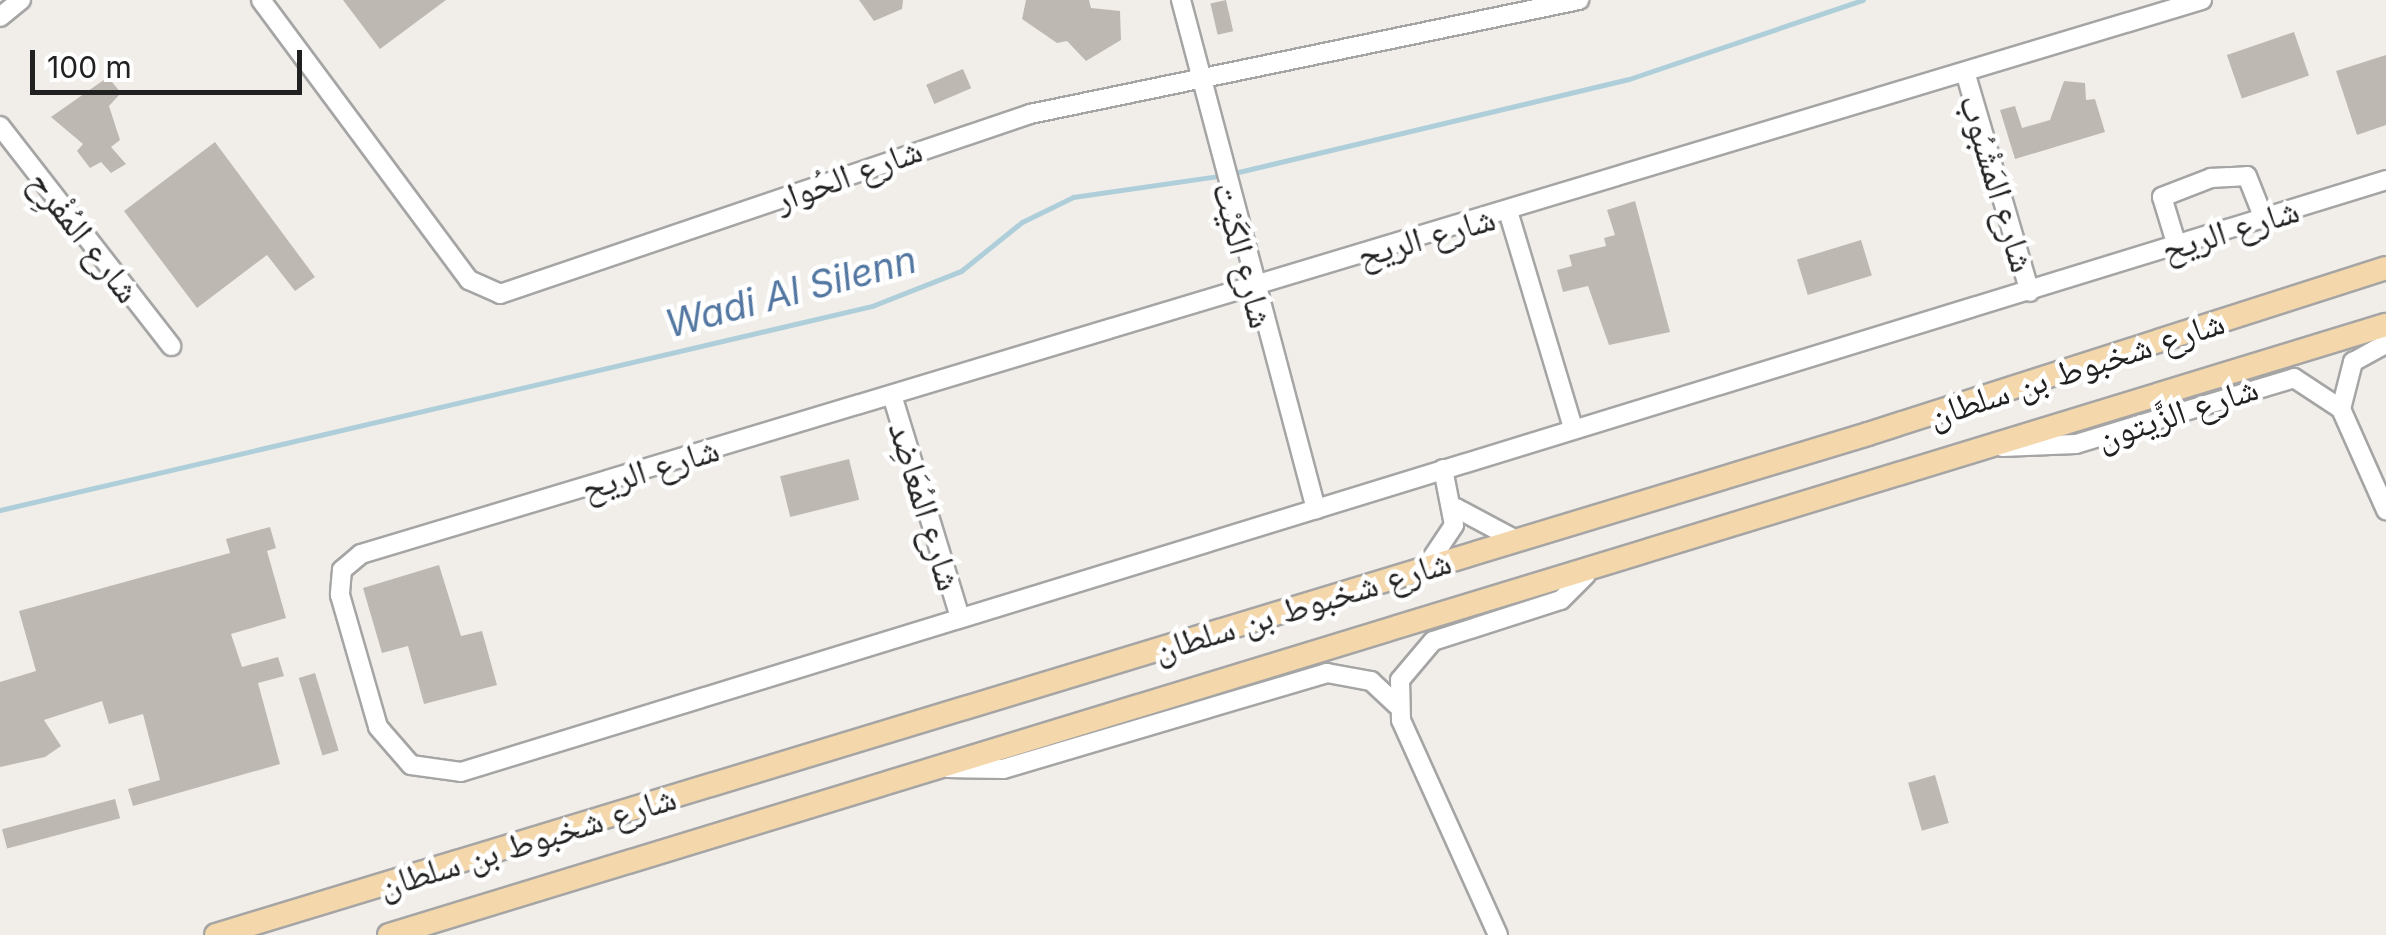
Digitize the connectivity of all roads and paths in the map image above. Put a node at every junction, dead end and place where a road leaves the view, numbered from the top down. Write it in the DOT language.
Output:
graph roads {
  1 [pos="22,0"];
  2 [pos="261,0"];
  3 [pos="1181,0"];
  4 [pos="1579,0"];
  5 [pos="2202,0"];
  6 [pos="0,16"];
  7 [pos="1966,75"];
  8 [pos="1198,80"];
  9 [pos="0,126"];
  10 [pos="2386,180"];
  11 [pos="1508,212"];
  12 [pos="2264,219"];
  13 [pos="2176,246"];
  14 [pos="2386,268"];
  15 [pos="1251,287"];
  16 [pos="2030,292"];
  17 [pos="2386,324"];
  18 [pos="2386,344"];
  19 [pos="171,346"];
  20 [pos="892,395"];
  21 [pos="2341,409"];
  22 [pos="1572,427"];
  23 [pos="2002,447"];
  24 [pos="1443,469"];
  25 [pos="1316,508"];
  26 [pos="1456,508"];
  27 [pos="2386,510"];
  28 [pos="1516,540"];
  29 [pos="1426,568"];
  30 [pos="1586,575"];
  31 [pos="960,617"];
  32 [pos="1397,706"];
  33 [pos="947,768"];
  34 [pos="216,935"];
  35 [pos="390,935"];
  36 [pos="1498,935"];
  1 -- 6 [label="street"];
  2 -- 8 [label="street, شارع الحُوار"];
  3 -- 8 [label="street, شارع الكَيْت"];
  4 -- 8 [label="street, شارع الحُوار"];
  5 -- 7 [label="street, شارع الريح"];
  7 -- 11 [label="street, شارع الريح"];
  7 -- 16 [label="street, شارع المَشْبُوب"];
  8 -- 15 [label="street, شارع الكَيْت"];
  9 -- 19 [label="street, شارع المُفْرِح"];
  10 -- 12 [label="street, شارع الريح"];
  11 -- 15 [label="street, شارع الريح"];
  11 -- 22 [label="street"];
  12 -- 13 [label="street, شارع الريح"];
  12 -- 13 [label="street"];
  13 -- 16 [label="street, شارع الريح"];
  14 -- 28 [label="main road, شارع شخبوط بن سلطان"];
  15 -- 20 [label="street, شارع الريح"];
  15 -- 25 [label="street, شارع الكَيْت"];
  16 -- 22 [label="street, شارع الريح"];
  17 -- 23 [label="main road, شارع شخبوط بن سلطان"];
  18 -- 21 [label="street"];
  20 -- 31 [label="street, شارع المُعَاضِد"];
  20 -- 31 [label="street, شارع الريح"];
  21 -- 23 [label="street, شارع الزَّيتون"];
  21 -- 27 [label="street"];
  22 -- 24 [label="street, شارع الريح"];
  23 -- 30 [label="main road, شارع شخبوط بن سلطان"];
  24 -- 25 [label="street, شارع الريح"];
  24 -- 26 [label="street"];
  25 -- 31 [label="street, شارع الريح"];
  26 -- 28 [label="street"];
  26 -- 29 [label="street"];
  28 -- 29 [label="main road, شارع شخبوط بن سلطان"];
  29 -- 34 [label="main road, شارع شخبوط بن سلطان"];
  30 -- 32 [label="street"];
  30 -- 33 [label="main road, شارع شخبوط بن سلطان"];
  32 -- 33 [label="street"];
  32 -- 36 [label="street"];
  33 -- 35 [label="main road, شارع شخبوط بن سلطان"];
}
